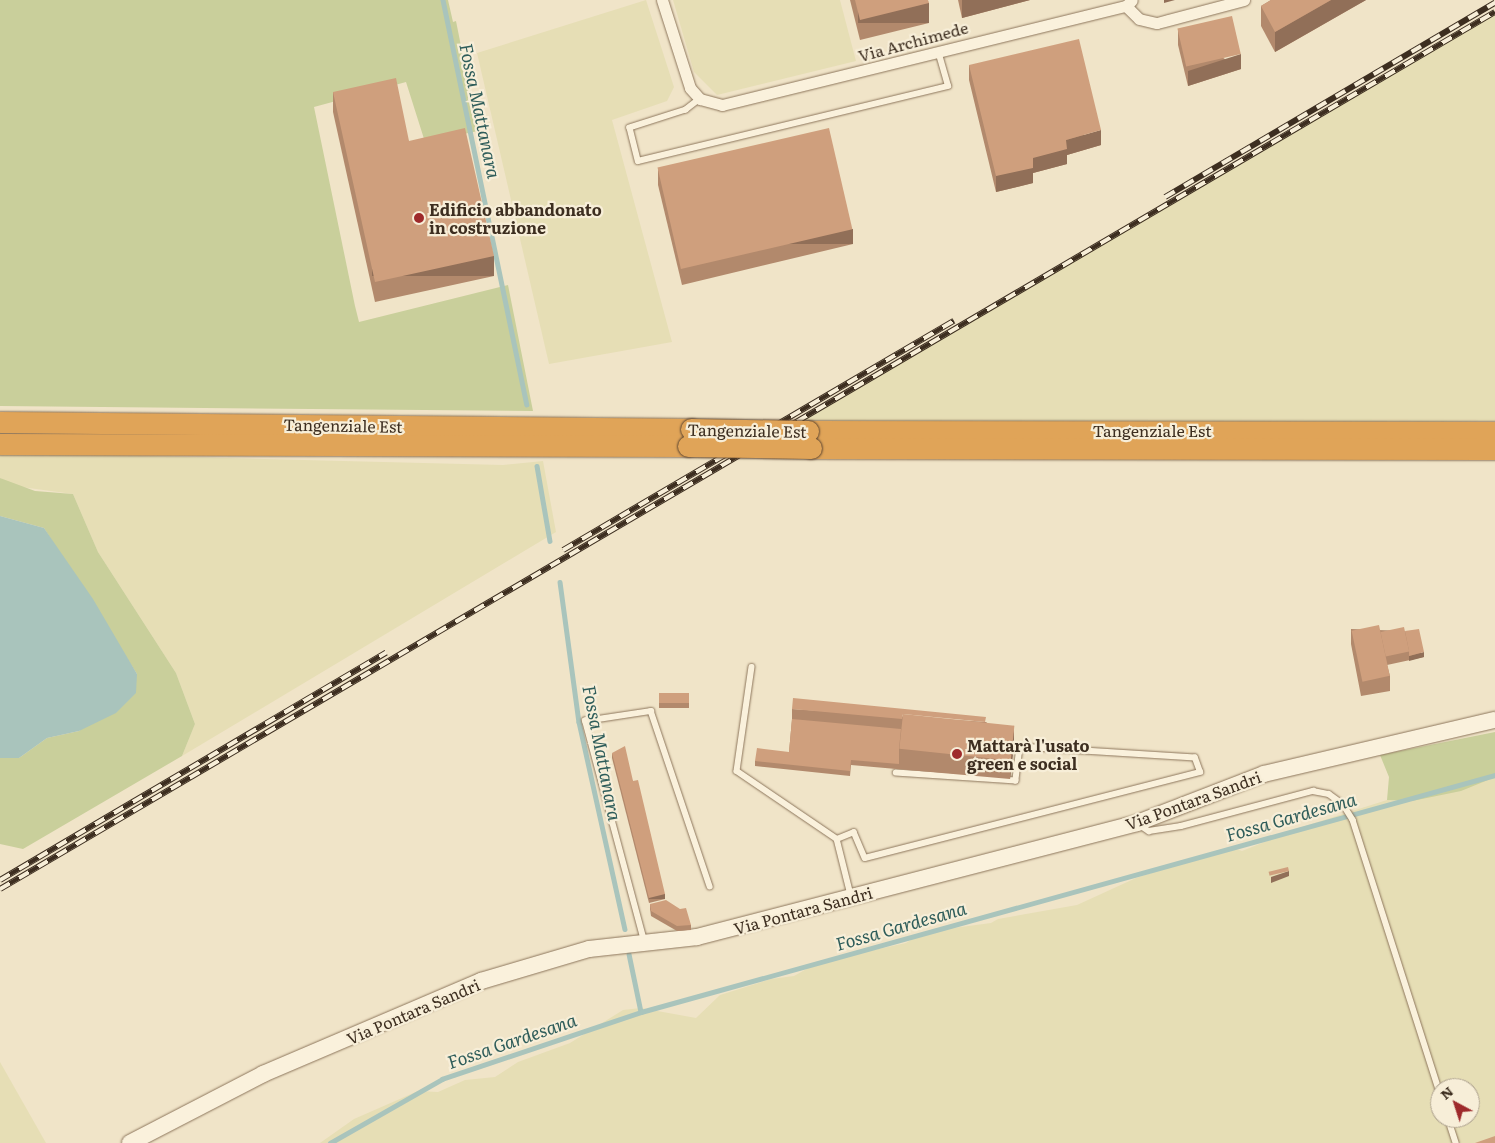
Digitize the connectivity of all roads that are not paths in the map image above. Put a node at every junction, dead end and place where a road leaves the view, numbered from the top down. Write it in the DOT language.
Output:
graph roads {
  1 [pos="662,0"];
  2 [pos="1244,0"];
  3 [pos="1129,3"];
  4 [pos="938,51"];
  5 [pos="700,99"];
  6 [pos="0,422"];
  7 [pos="1495,432"];
  8 [pos="689,438"];
  9 [pos="809,439"];
  10 [pos="0,444"];
  11 [pos="1495,450"];
  12 [pos="752,667"];
  13 [pos="1495,720"];
  14 [pos="896,773"];
  15 [pos="1136,823"];
  16 [pos="837,839"];
  17 [pos="710,886"];
  18 [pos="851,897"];
  19 [pos="645,943"];
  20 [pos="1436,1078"];
  21 [pos="1451,1128"];
  22 [pos="130,1143"];
  23 [pos="1456,1143"];
  1 -- 5 [label="street"];
  2 -- 3 [label="street"];
  3 -- 4 [label="street, Via Archimede"];
  4 -- 5 [label="street, Via Archimede"];
  4 -- 5 [label="lane"];
  6 -- 8 [label="highway, Tangenziale Est"];
  7 -- 9 [label="highway, Tangenziale Est"];
  8 -- 9 [label="highway, Tangenziale Est, bridge"];
  8 -- 10 [label="highway, Tangenziale Est"];
  9 -- 11 [label="highway, Tangenziale Est"];
  12 -- 16 [label="lane"];
  13 -- 15 [label="street, Via Pontara Sandri"];
  14 -- 16 [label="lane"];
  15 -- 18 [label="street, Via Pontara Sandri"];
  15 -- 20 [label="lane"];
  16 -- 18 [label="lane"];
  17 -- 19 [label="lane"];
  18 -- 19 [label="street, Via Pontara Sandri"];
  19 -- 22 [label="street, Via Pontara Sandri"];
  21 -- 23 [label="lane"];
}
